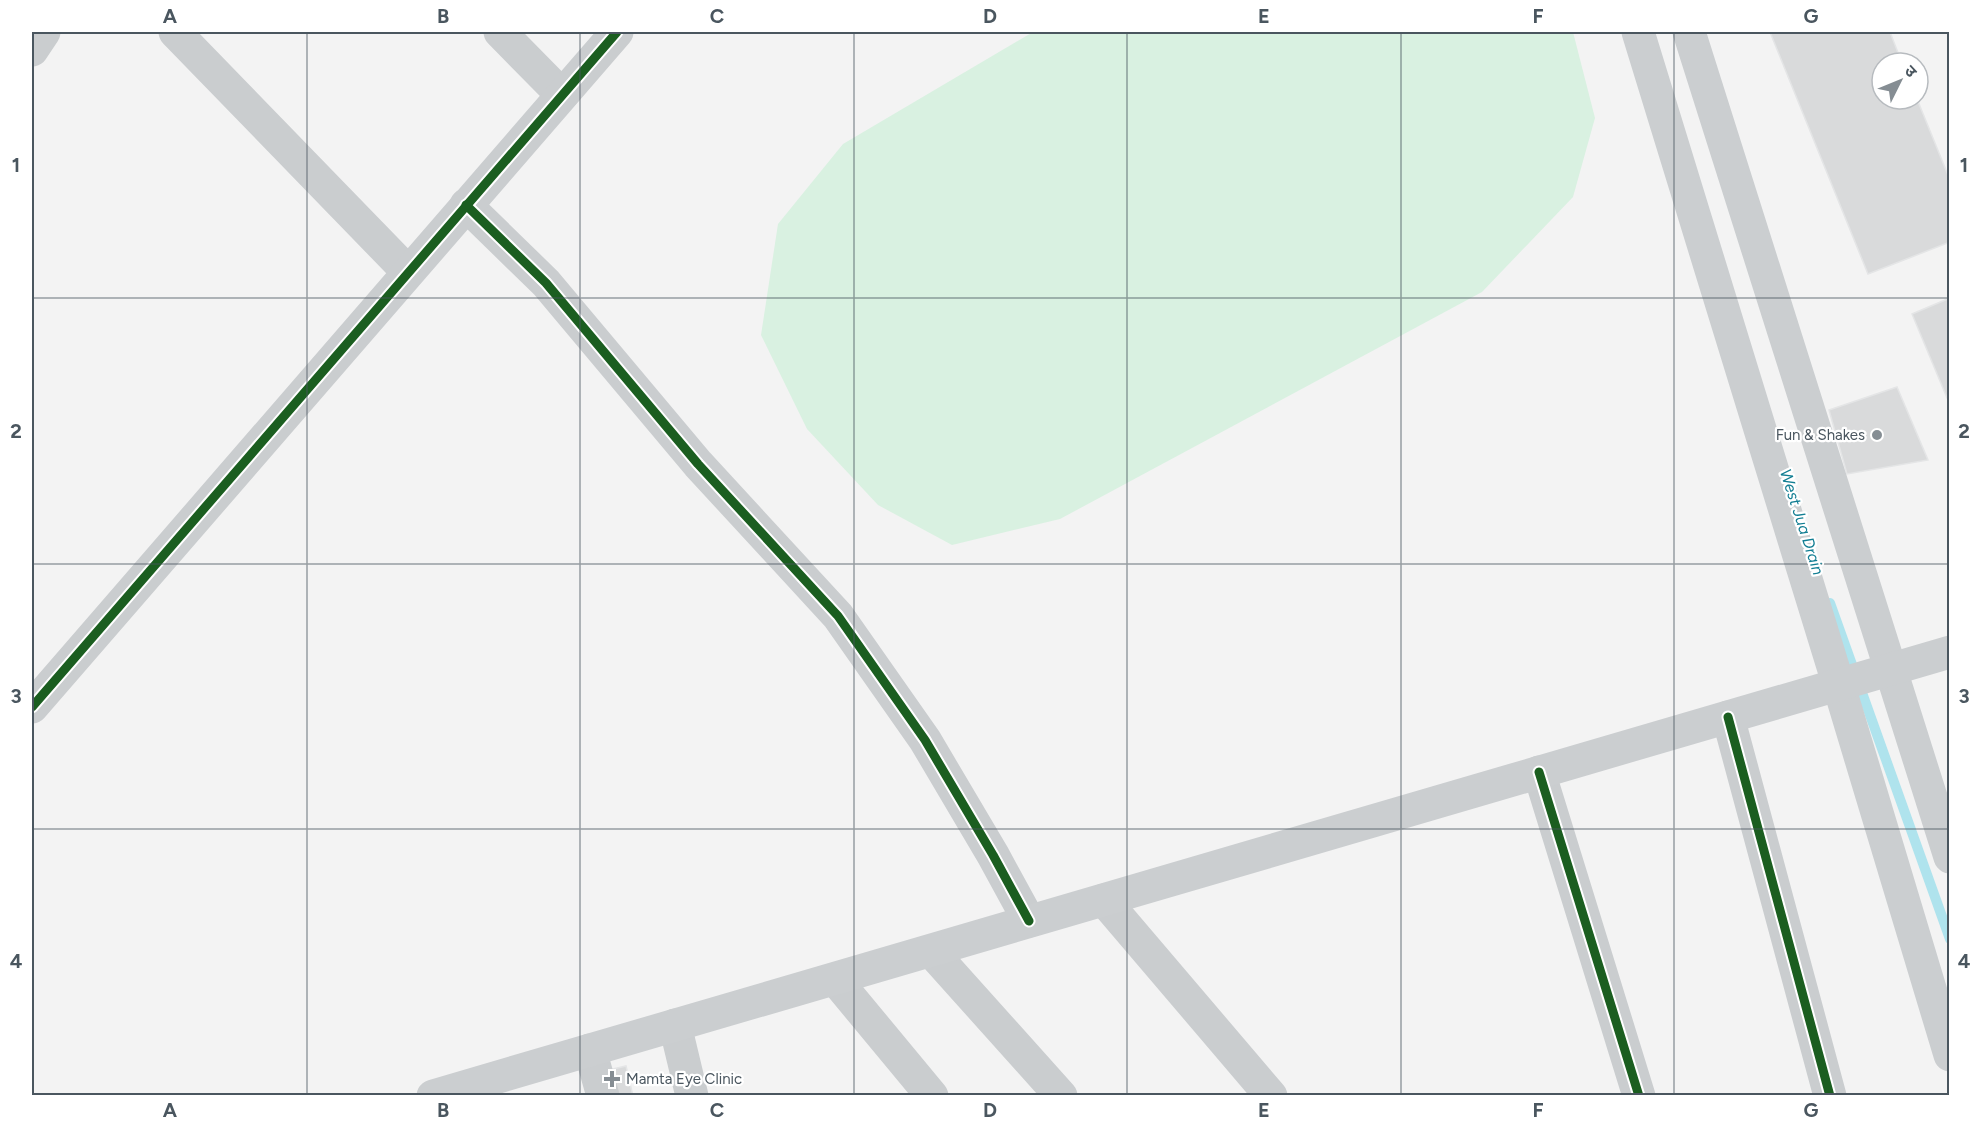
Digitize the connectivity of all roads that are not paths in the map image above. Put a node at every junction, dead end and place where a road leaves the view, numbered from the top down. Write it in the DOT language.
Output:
graph roads {
  1 [pos="44,32"];
  2 [pos="175,32"];
  3 [pos="500,32"];
  4 [pos="616,32"];
  5 [pos="1638,32"];
  6 [pos="1689,32"];
  7 [pos="32,50"];
  8 [pos="562,95"];
  9 [pos="466,206"];
  10 [pos="408,272"];
  11 [pos="1950,652"];
  12 [pos="1891,670"];
  13 [pos="1838,684"];
  14 [pos="32,707"];
  15 [pos="1728,717"];
  16 [pos="1539,772"];
  17 [pos="1950,857"];
  18 [pos="1104,900"];
  19 [pos="1029,921"];
  20 [pos="930,951"];
  21 [pos="835,979"];
  22 [pos="675,1025"];
  23 [pos="590,1050"];
  24 [pos="1950,1055"];
  25 [pos="433,1095"];
  26 [pos="603,1095"];
  27 [pos="692,1095"];
  28 [pos="932,1095"];
  29 [pos="1061,1095"];
  30 [pos="1271,1095"];
  31 [pos="1640,1095"];
  32 [pos="1830,1095"];
  1 -- 7 [label="street"];
  2 -- 10 [label="street"];
  3 -- 8 [label="street"];
  4 -- 8 [label="street"];
  5 -- 13 [label="main road"];
  6 -- 12 [label="main road"];
  8 -- 9 [label="street"];
  9 -- 10 [label="street"];
  9 -- 19 [label="street"];
  10 -- 14 [label="street"];
  11 -- 12 [label="main road"];
  12 -- 13 [label="main road"];
  12 -- 17 [label="main road"];
  13 -- 15 [label="main road"];
  13 -- 24 [label="main road"];
  15 -- 16 [label="main road"];
  15 -- 32 [label="street"];
  16 -- 18 [label="main road"];
  16 -- 31 [label="street"];
  18 -- 19 [label="main road"];
  18 -- 30 [label="street"];
  19 -- 20 [label="main road"];
  20 -- 21 [label="main road"];
  20 -- 29 [label="street"];
  21 -- 22 [label="main road"];
  21 -- 28 [label="street"];
  22 -- 23 [label="main road"];
  22 -- 27 [label="street"];
  23 -- 25 [label="main road"];
  23 -- 26 [label="street"];
}
